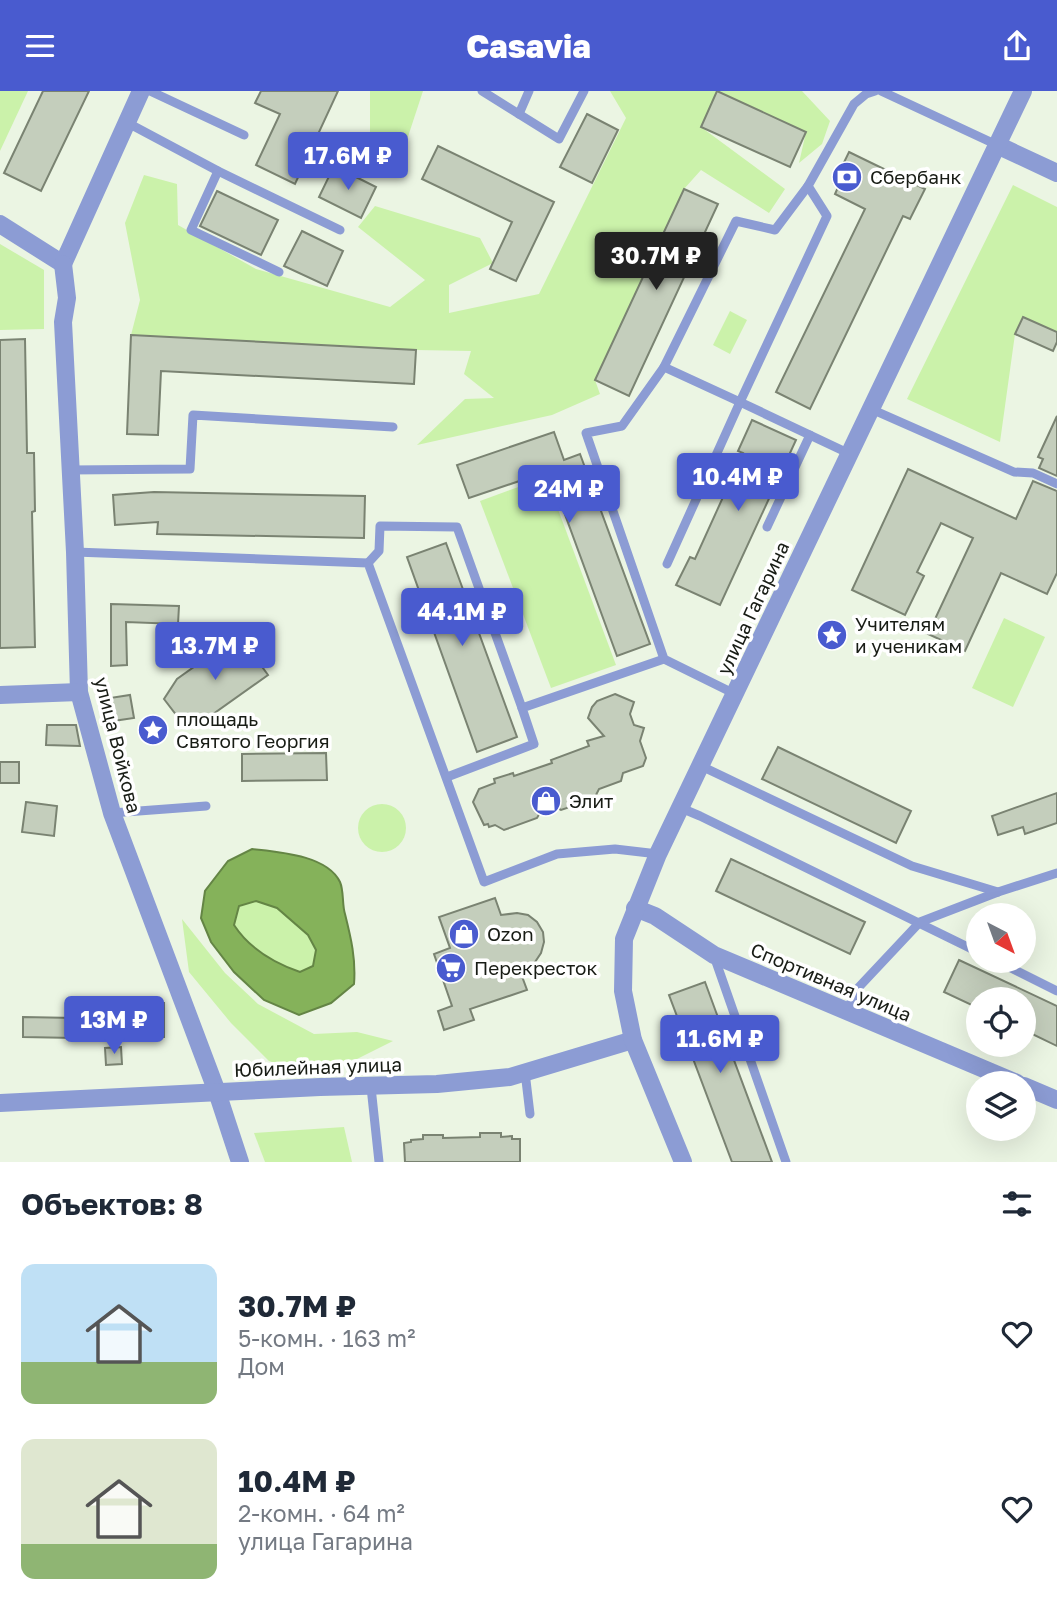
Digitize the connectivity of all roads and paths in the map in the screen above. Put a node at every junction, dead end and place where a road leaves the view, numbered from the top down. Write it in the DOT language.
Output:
graph roads {
  1 [pos="141,91"];
  2 [pos="150,91"];
  3 [pos="482,91"];
  4 [pos="528,91"];
  5 [pos="584,91"];
  6 [pos="875,91"];
  7 [pos="881,91"];
  8 [pos="1023,91"];
  9 [pos="519,114"];
  10 [pos="126,122"];
  11 [pos="244,135"];
  12 [pos="997,145"];
  13 [pos="218,171"];
  14 [pos="1057,173"];
  15 [pos="808,186"];
  16 [pos="0,224"];
  17 [pos="340,230"];
  18 [pos="63,264"];
  19 [pos="279,272"];
  20 [pos="664,367"];
  21 [pos="740,402"];
  22 [pos="872,409"];
  23 [pos="393,427"];
  24 [pos="810,435"];
  25 [pos="849,454"];
  26 [pos="69,470"];
  27 [pos="1057,484"];
  28 [pos="767,527"];
  29 [pos="75,552"];
  30 [pos="368,563"];
  31 [pos="667,564"];
  32 [pos="664,659"];
  33 [pos="79,692"];
  34 [pos="735,694"];
  35 [pos="0,695"];
  36 [pos="522,708"];
  37 [pos="701,765"];
  38 [pos="447,777"];
  39 [pos="206,806"];
  40 [pos="681,808"];
  41 [pos="112,813"];
  42 [pos="659,854"];
  43 [pos="1057,873"];
  44 [pos="998,892"];
  45 [pos="635,908"];
  46 [pos="919,922"];
  47 [pos="966,945"];
  48 [pos="714,955"];
  49 [pos="1021,973"];
  50 [pos="1057,991"];
  51 [pos="846,1012"];
  52 [pos="633,1040"];
  53 [pos="988,1071"];
  54 [pos="525,1072"];
  55 [pos="371,1087"];
  56 [pos="1036,1091"];
  57 [pos="217,1093"];
  58 [pos="1057,1100"];
  59 [pos="0,1103"];
  60 [pos="530,1114"];
  61 [pos="240,1162"];
  62 [pos="379,1162"];
  63 [pos="683,1162"];
  64 [pos="786,1162"];
  1 -- 10 [label="street"];
  2 -- 11 [label="lane"];
  3 -- 9 [label="lane"];
  4 -- 9 [label="lane"];
  5 -- 9 [label="lane"];
  6 -- 15 [label="lane"];
  7 -- 12 [label="lane"];
  8 -- 12 [label="street, улица Гагарина"];
  10 -- 13 [label="lane"];
  10 -- 18 [label="street"];
  12 -- 14 [label="street"];
  12 -- 22 [label="street, улица Гагарина"];
  13 -- 17 [label="lane"];
  13 -- 19 [label="lane"];
  15 -- 20 [label="lane"];
  15 -- 21 [label="lane"];
  16 -- 18 [label="street"];
  18 -- 26 [label="street, улица Войкова"];
  20 -- 21 [label="lane"];
  20 -- 32 [label="lane"];
  21 -- 24 [label="lane"];
  21 -- 31 [label="lane"];
  22 -- 25 [label="street, улица Гагарина"];
  22 -- 27 [label="lane"];
  23 -- 26 [label="lane"];
  24 -- 25 [label="lane"];
  24 -- 28 [label="lane"];
  25 -- 34 [label="street, улица Гагарина"];
  26 -- 29 [label="street, улица Войкова"];
  29 -- 30 [label="lane"];
  29 -- 33 [label="street, улица Войкова"];
  30 -- 36 [label="lane"];
  30 -- 38 [label="lane"];
  32 -- 34 [label="lane"];
  32 -- 36 [label="lane"];
  33 -- 35 [label="street"];
  33 -- 41 [label="street, улица Войкова"];
  34 -- 37 [label="street, улица Гагарина"];
  36 -- 38 [label="lane"];
  37 -- 40 [label="street, улица Гагарина"];
  37 -- 44 [label="lane"];
  38 -- 42 [label="lane"];
  39 -- 41 [label="lane"];
  40 -- 42 [label="street, улица Гагарина"];
  40 -- 46 [label="lane"];
  41 -- 57 [label="street, улица Войкова"];
  42 -- 45 [label="street, улица Гагарина"];
  43 -- 44 [label="lane"];
  44 -- 46 [label="lane"];
  45 -- 48 [label="street, Спортивная улица"];
  45 -- 52 [label="street, улица Гагарина"];
  46 -- 47 [label="lane"];
  46 -- 51 [label="lane"];
  48 -- 51 [label="street, Спортивная улица"];
  48 -- 64 [label="lane"];
  49 -- 50 [label="lane"];
  51 -- 53 [label="street, Спортивная улица"];
  52 -- 54 [label="street, Юбилейная улица"];
  52 -- 63 [label="street, улица Гагарина"];
  54 -- 55 [label="street, Юбилейная улица"];
  54 -- 60 [label="lane"];
  55 -- 57 [label="street, Юбилейная улица"];
  55 -- 62 [label="lane"];
  56 -- 58 [label="street"];
  57 -- 59 [label="street, Юбилейная улица"];
  57 -- 61 [label="street, улица Войкова"];
}
